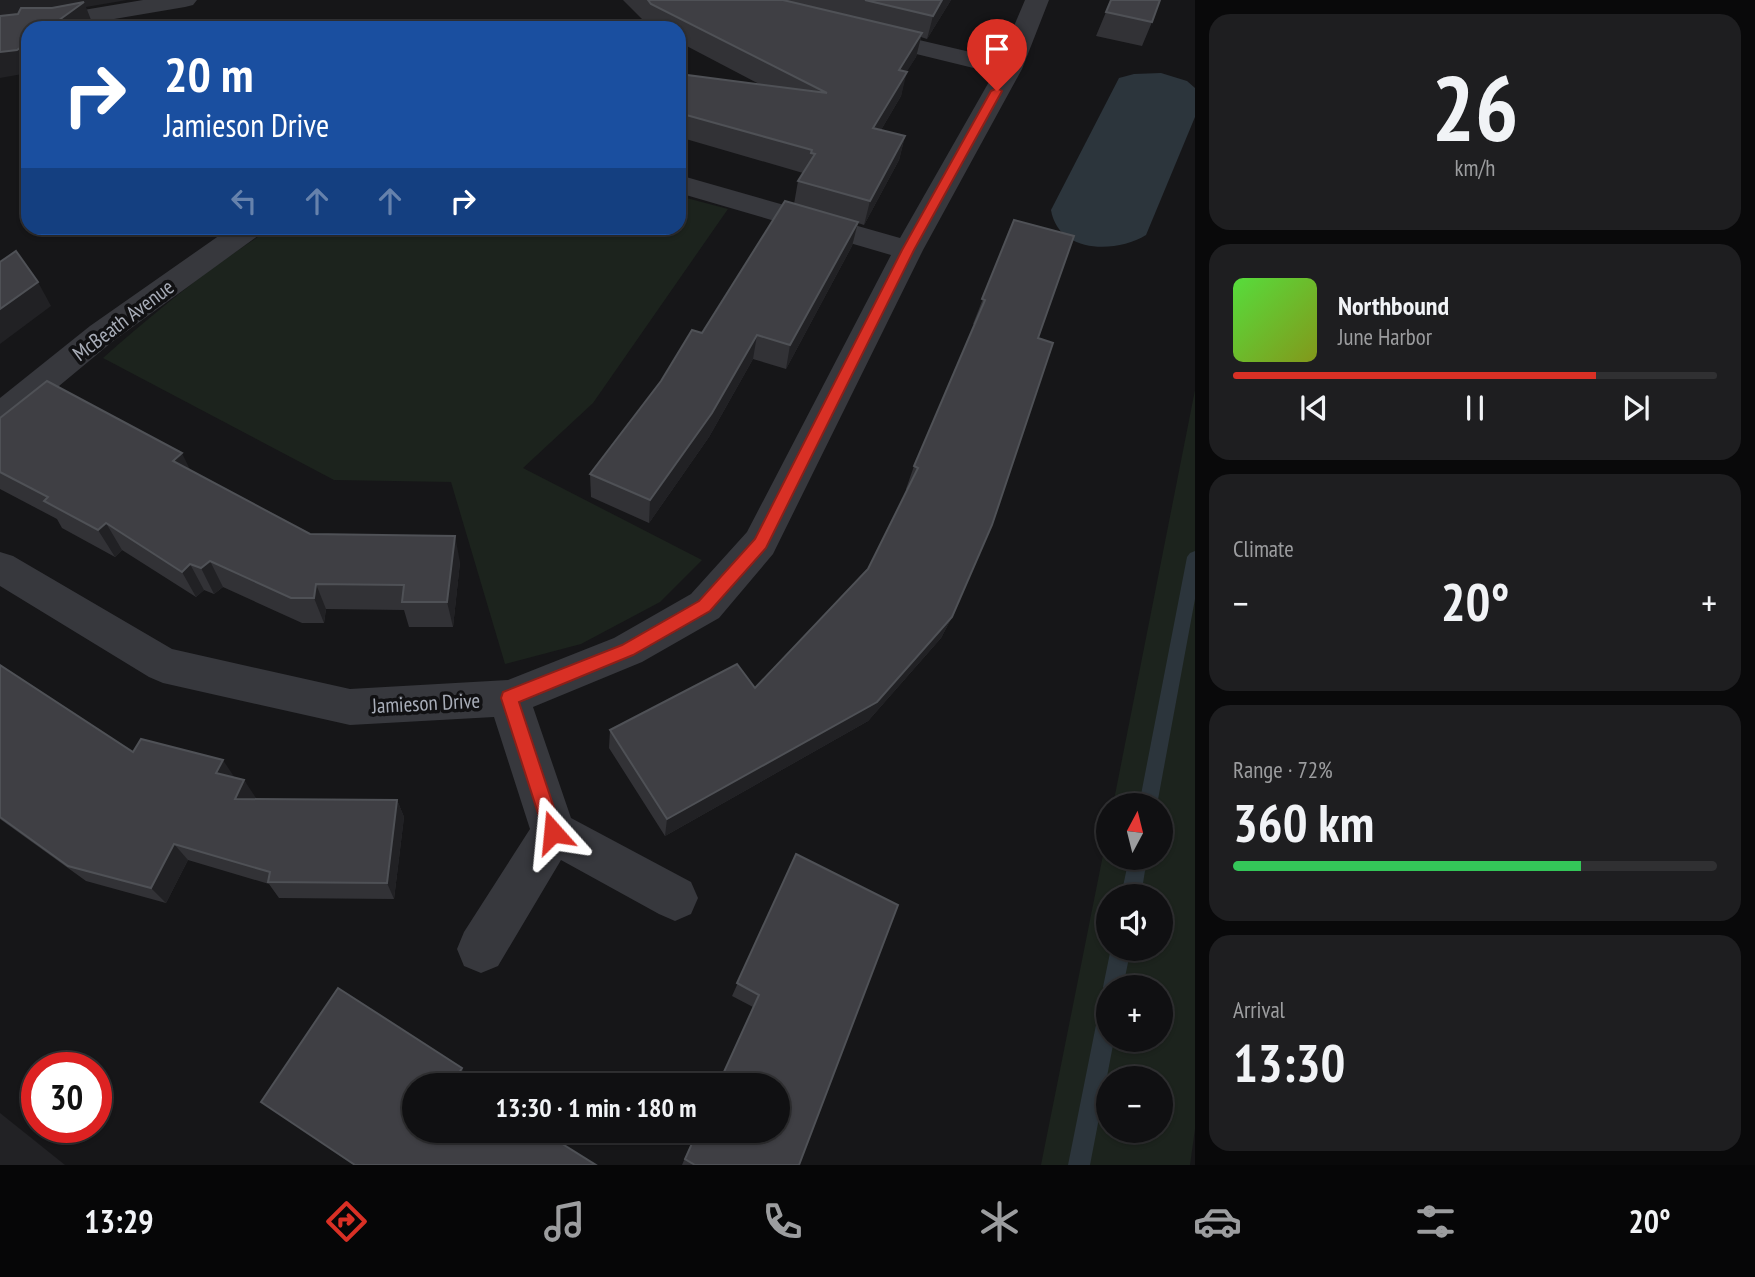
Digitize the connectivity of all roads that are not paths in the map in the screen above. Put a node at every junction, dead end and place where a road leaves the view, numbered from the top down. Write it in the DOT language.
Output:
graph roads {
  1 [pos="185,0"];
  2 [pos="1037,0"];
  3 [pos="141,18"];
  4 [pos="108,21"];
  5 [pos="21,29"];
  6 [pos="0,31"];
  7 [pos="852,31"];
  8 [pos="1009,69"];
  9 [pos="686,186"];
  10 [pos="239,235"];
  11 [pos="908,250"];
  12 [pos="0,416"];
  13 [pos="0,567"];
  14 [pos="509,698"];
  15 [pos="553,832"];
  16 [pos="675,898"];
  17 [pos="481,949"];
  1 -- 3 [label="street"];
  2 -- 8 [label="street, Jamieson Drive"];
  3 -- 4 [label="street"];
  5 -- 6 [label="street"];
  7 -- 8 [label="street"];
  8 -- 11 [label="street, Jamieson Drive"];
  9 -- 11 [label="street"];
  10 -- 12 [label="street, McBeath Avenue"];
  11 -- 14 [label="street, Jamieson Drive"];
  13 -- 14 [label="street, Jamieson Drive"];
  14 -- 15 [label="street"];
  15 -- 16 [label="street"];
  15 -- 17 [label="street"];
}
